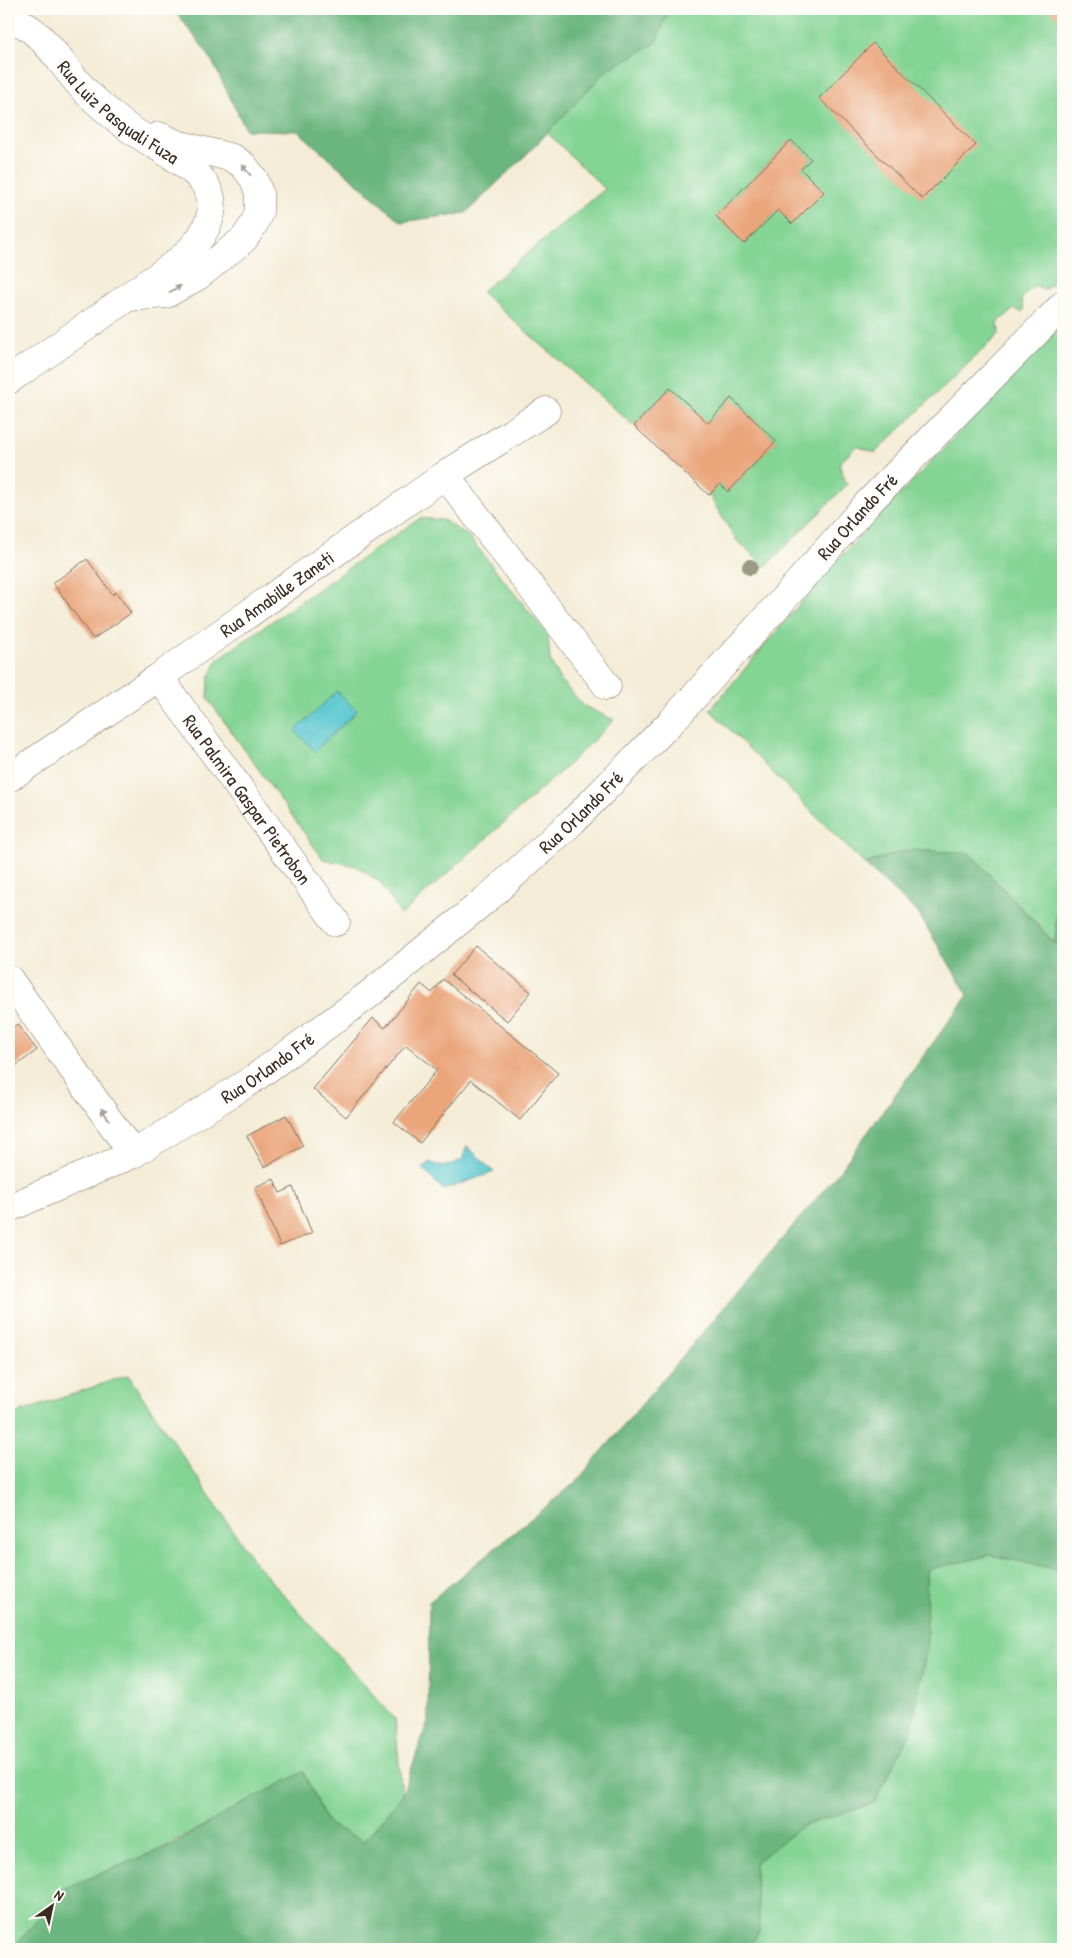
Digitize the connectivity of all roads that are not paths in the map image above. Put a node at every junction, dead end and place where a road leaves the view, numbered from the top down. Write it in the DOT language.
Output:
graph roads {
  1 [pos="16,9"];
  2 [pos="9,18"];
  3 [pos="128,297"];
  4 [pos="1063,305"];
  5 [pos="9,380"];
  6 [pos="546,411"];
  7 [pos="445,475"];
  8 [pos="159,677"];
  9 [pos="608,686"];
  10 [pos="9,778"];
  11 [pos="336,922"];
  12 [pos="9,978"];
  13 [pos="133,1154"];
  14 [pos="9,1208"];
  3 -- 1 [label="street, Rua Luiz Pasquali Fuza, one-way"];
  2 -- 3 [label="street, Rua Luiz Pasquali Fuza"];
  3 -- 5 [label="street"];
  4 -- 13 [label="street, Rua Orlando Fré"];
  6 -- 7 [label="street, Rua Amabille Zaneti"];
  7 -- 8 [label="street, Rua Amabille Zaneti"];
  7 -- 9 [label="street"];
  8 -- 10 [label="street, Rua Amabille Zaneti"];
  8 -- 11 [label="street, Rua Palmira Gaspar Pietrobon"];
  13 -- 12 [label="street, one-way"];
  13 -- 14 [label="street, Rua Orlando Fré"];
}
